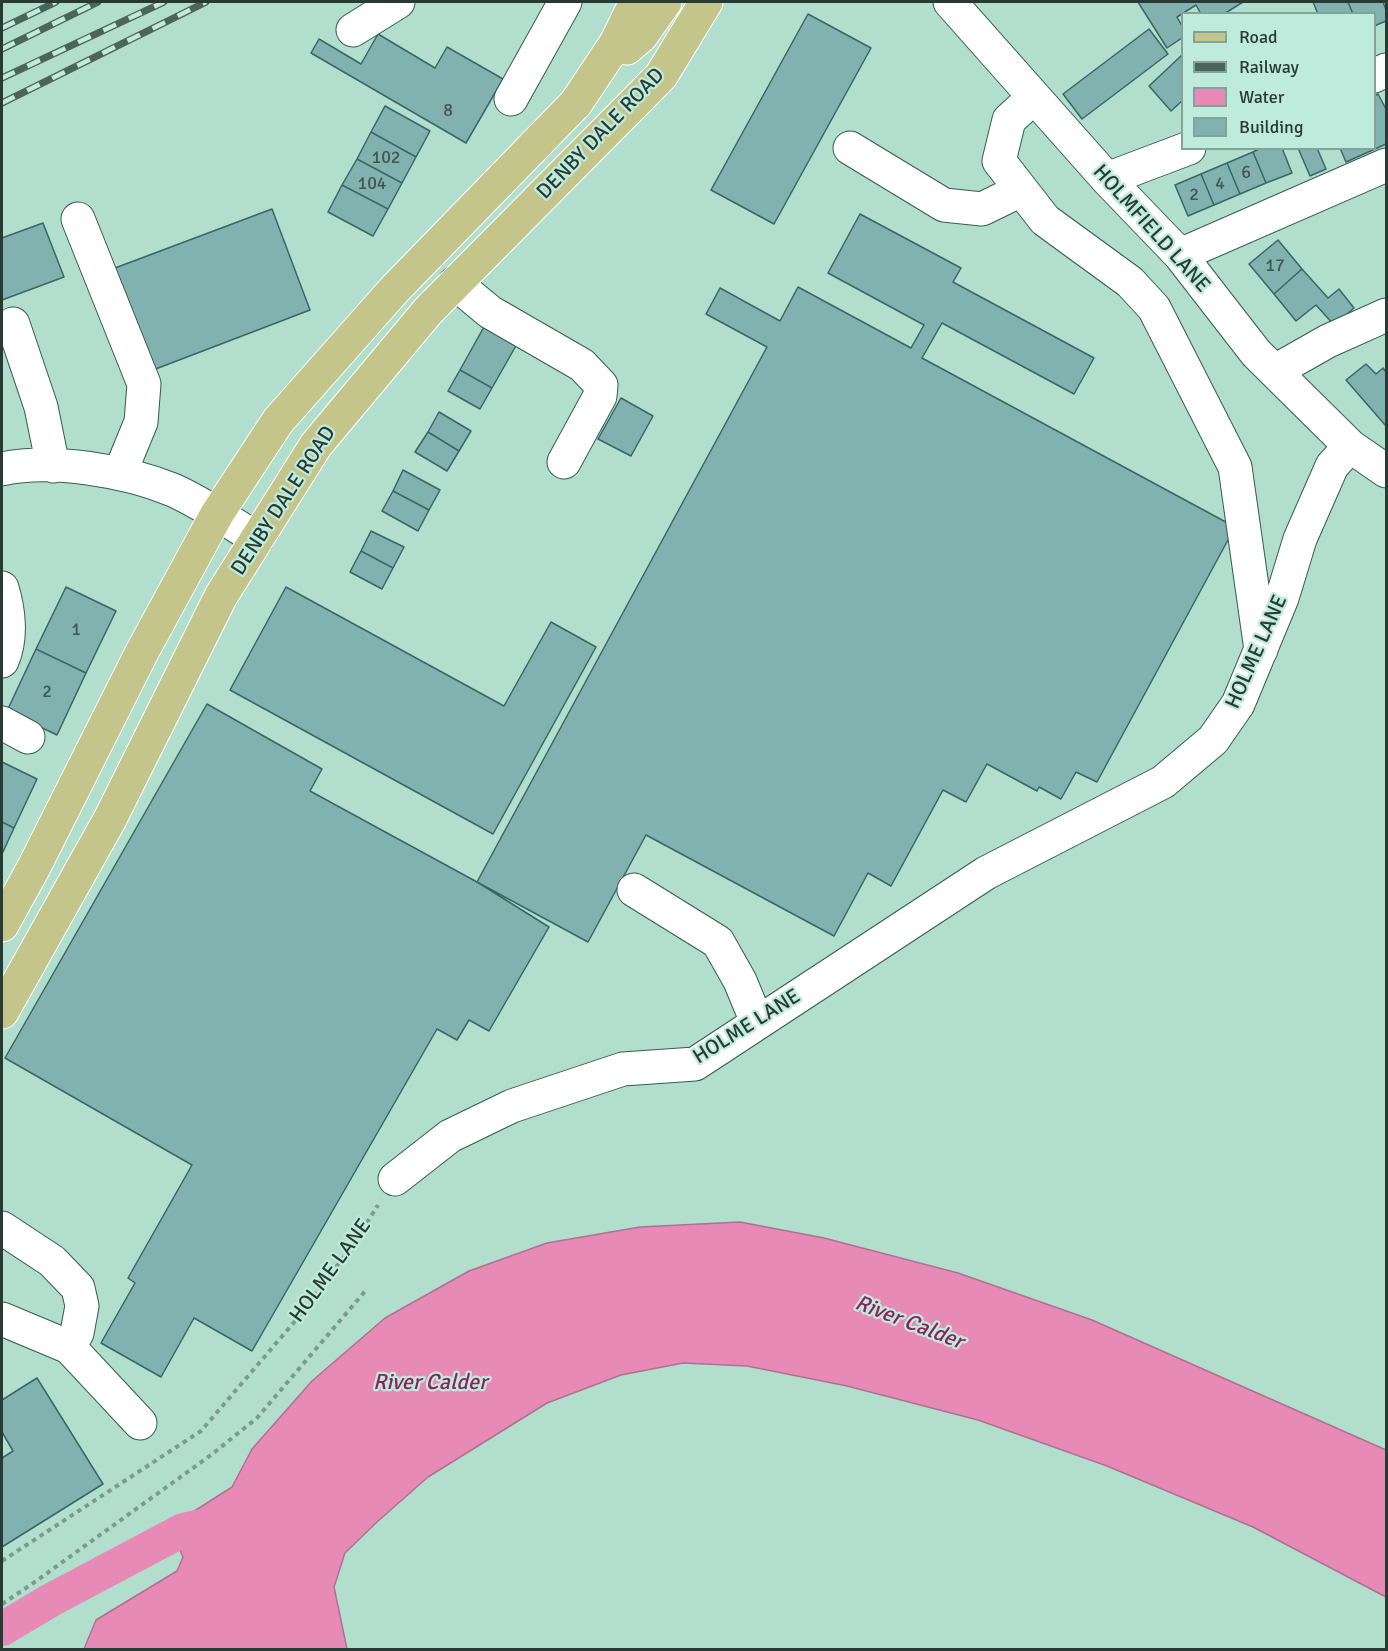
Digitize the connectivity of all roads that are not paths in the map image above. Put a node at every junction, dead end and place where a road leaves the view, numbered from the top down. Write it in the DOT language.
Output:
graph roads {
  1 [pos="398,2"];
  2 [pos="565,2"];
  3 [pos="636,2"];
  4 [pos="664,2"];
  5 [pos="706,2"];
  6 [pos="950,2"];
  7 [pos="353,30"];
  8 [pos="597,74"];
  9 [pos="1034,96"];
  10 [pos="511,99"];
  11 [pos="850,148"];
  12 [pos="1184,150"];
  13 [pos="1386,165"];
  14 [pos="1107,179"];
  15 [pos="1021,190"];
  16 [pos="78,219"];
  17 [pos="1180,255"];
  18 [pos="455,283"];
  19 [pos="1386,315"];
  20 [pos="13,324"];
  21 [pos="1275,371"];
  22 [pos="1350,446"];
  23 [pos="564,462"];
  24 [pos="53,466"];
  25 [pos="2,469"];
  26 [pos="1386,471"];
  27 [pos="120,473"];
  28 [pos="217,514"];
  29 [pos="257,538"];
  30 [pos="2,588"];
  31 [pos="1261,650"];
  32 [pos="2,661"];
  33 [pos="634,890"];
  34 [pos="2,925"];
  35 [pos="2,1012"];
  36 [pos="757,1022"];
  37 [pos="395,1179"];
  38 [pos="2,1228"];
  39 [pos="2,1319"];
  40 [pos="69,1347"];
  41 [pos="140,1424"];
  1 -- 7 [label="street"];
  2 -- 10 [label="street"];
  3 -- 8 [label="main road, DENBY DALE ROAD"];
  4 -- 8 [label="main road"];
  5 -- 18 [label="main road, DENBY DALE ROAD"];
  6 -- 9 [label="street, HOLMFIELD LANE"];
  8 -- 28 [label="main road, DENBY DALE ROAD"];
  9 -- 14 [label="street, HOLMFIELD LANE"];
  9 -- 15 [label="street"];
  11 -- 15 [label="street"];
  12 -- 14 [label="street"];
  13 -- 17 [label="street"];
  14 -- 17 [label="street, HOLMFIELD LANE"];
  15 -- 31 [label="street"];
  16 -- 27 [label="street"];
  17 -- 21 [label="street, HOLMFIELD LANE"];
  18 -- 23 [label="street"];
  18 -- 29 [label="main road, DENBY DALE ROAD"];
  19 -- 21 [label="street"];
  20 -- 24 [label="street"];
  21 -- 22 [label="street, HOLMFIELD LANE"];
  22 -- 26 [label="street, HOLMFIELD LANE"];
  22 -- 31 [label="street, HOLME LANE"];
  24 -- 25 [label="street"];
  24 -- 27 [label="street"];
  27 -- 28 [label="street"];
  28 -- 29 [label="street"];
  28 -- 34 [label="main road, DENBY DALE ROAD"];
  29 -- 35 [label="main road, DENBY DALE ROAD"];
  30 -- 32 [label="street"];
  31 -- 36 [label="street, HOLME LANE"];
  33 -- 36 [label="street"];
  36 -- 37 [label="street, HOLME LANE"];
  38 -- 40 [label="street"];
  39 -- 40 [label="street"];
  40 -- 41 [label="street"];
}
